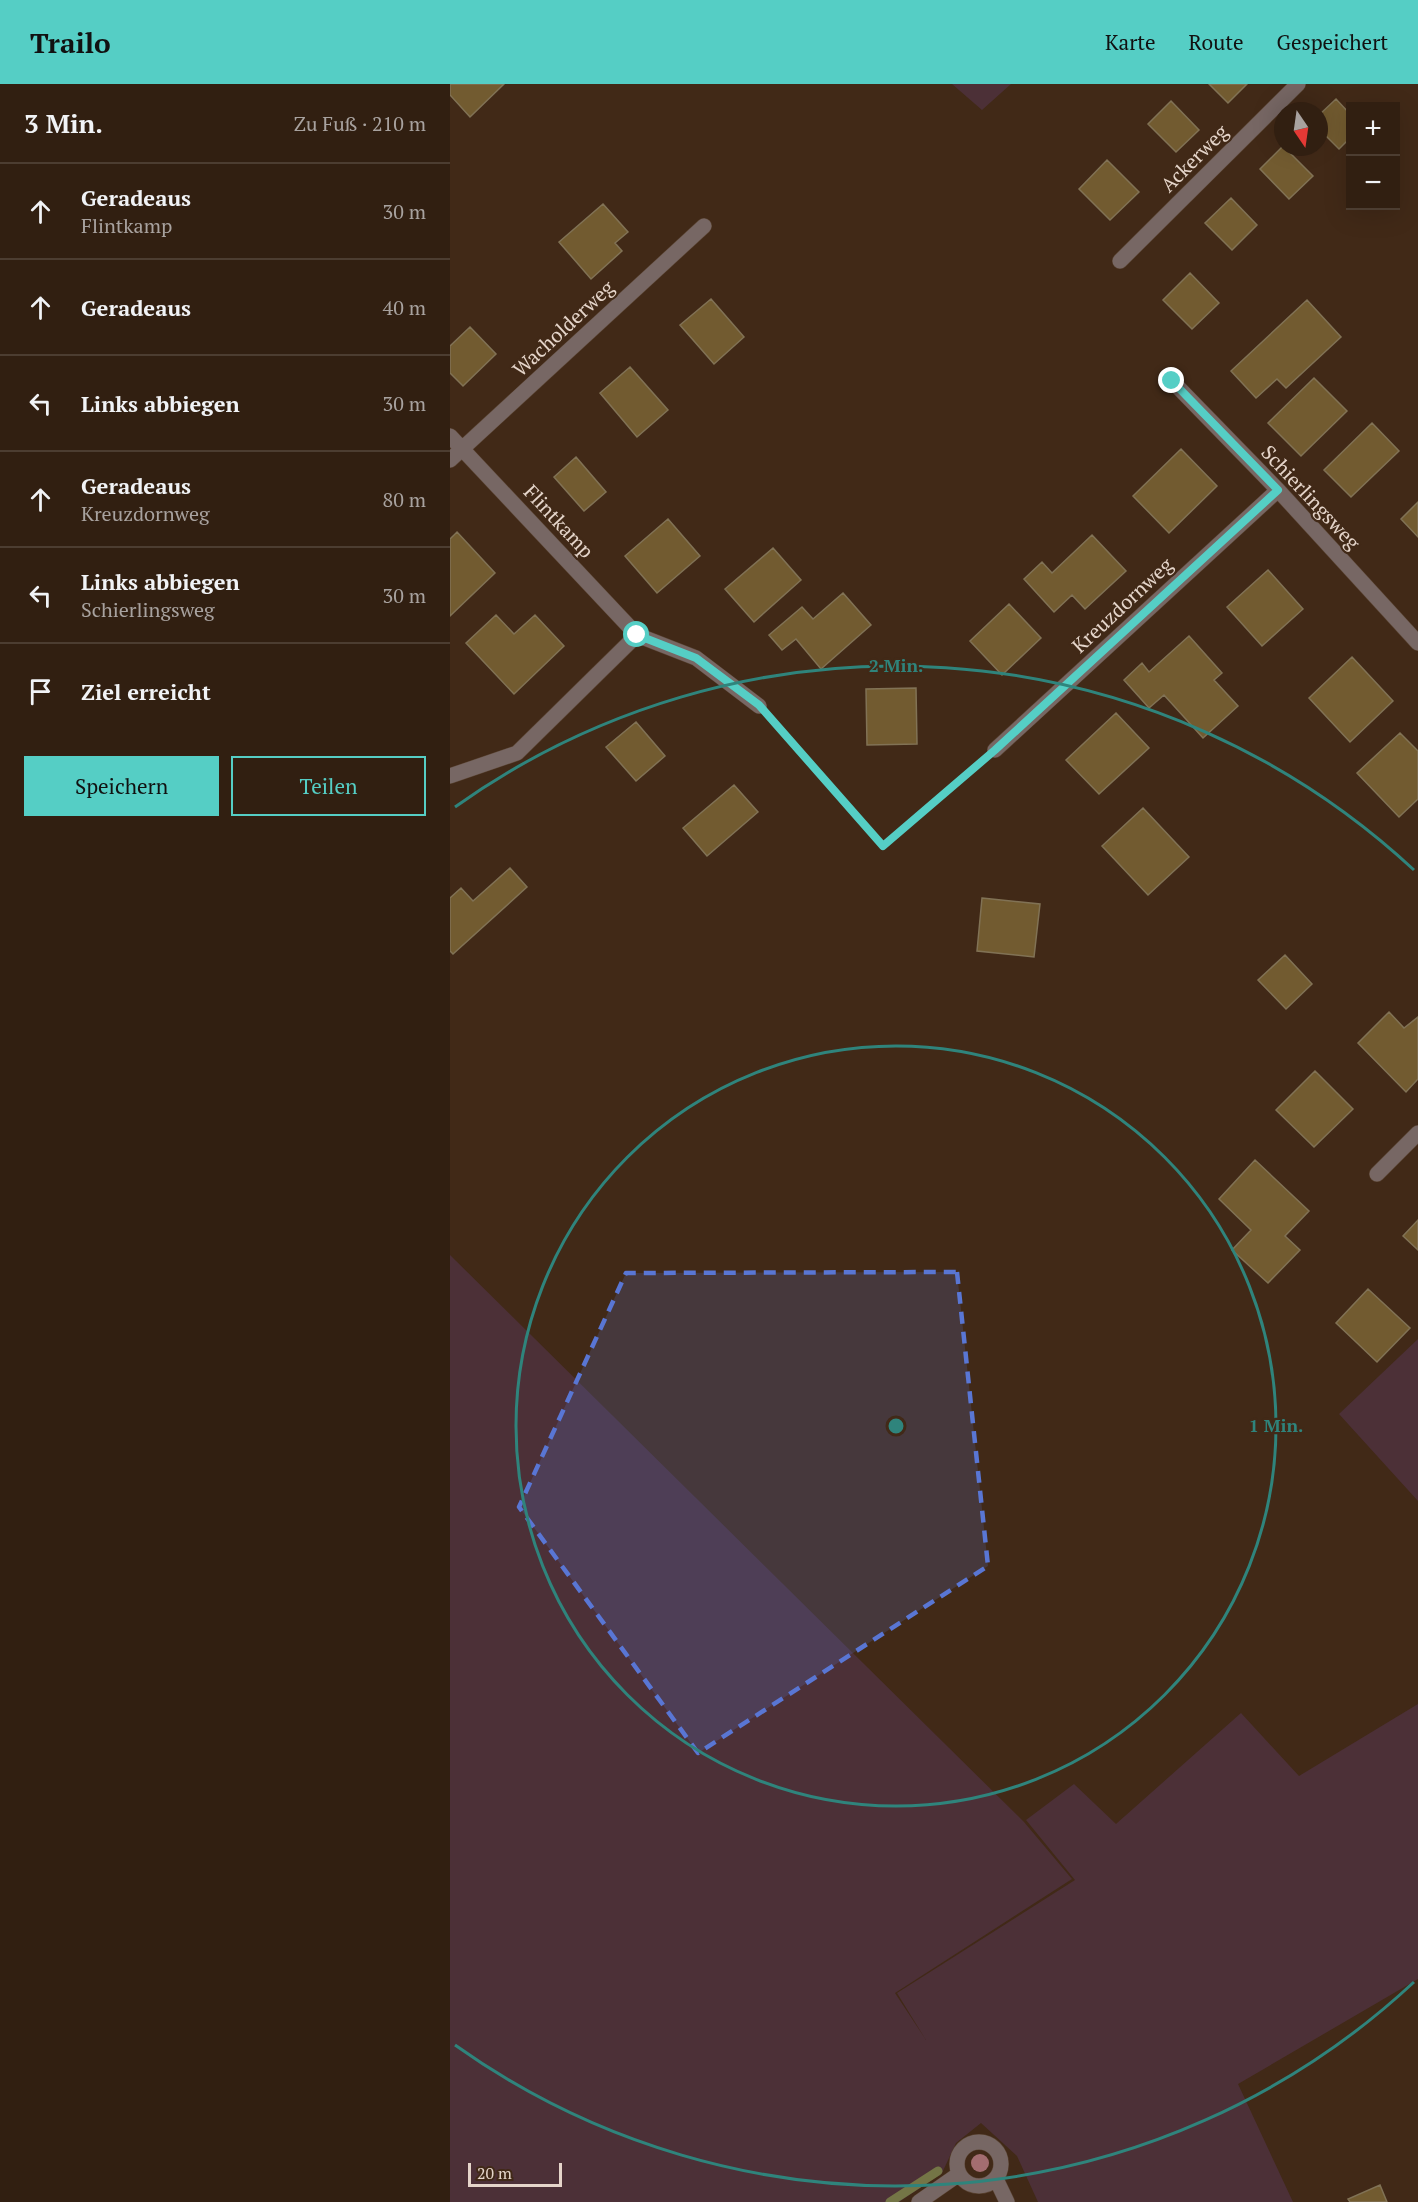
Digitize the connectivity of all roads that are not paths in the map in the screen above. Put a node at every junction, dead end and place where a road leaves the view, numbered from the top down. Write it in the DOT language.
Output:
graph roads {
  1 [pos="1298,84"];
  2 [pos="704,226"];
  3 [pos="1120,261"];
  4 [pos="1172,381"];
  5 [pos="450,436"];
  6 [pos="462,449"];
  7 [pos="450,460"];
  8 [pos="1278,490"];
  9 [pos="637,635"];
  10 [pos="1418,643"];
  11 [pos="759,705"];
  12 [pos="995,750"];
  13 [pos="450,776"];
  14 [pos="1418,1133"];
  15 [pos="1377,1174"];
  16 [pos="959,2174"];
  17 [pos="996,2179"];
  18 [pos="919,2202"];
  19 [pos="1007,2202"];
  1 -- 3 [label="street, Ackerweg"];
  2 -- 6 [label="street, Wacholderweg"];
  4 -- 8 [label="street, Schierlingsweg"];
  5 -- 6 [label="street, Flintkamp"];
  6 -- 7 [label="street, Wacholderweg"];
  6 -- 9 [label="street, Flintkamp"];
  8 -- 10 [label="street, Schierlingsweg"];
  8 -- 12 [label="street, Kreuzdornweg"];
  9 -- 11 [label="street, Flintkamp"];
  9 -- 13 [label="street"];
  14 -- 15 [label="street"];
  16 -- 17 [label="street"];
  16 -- 17 [label="street"];
  16 -- 18 [label="street"];
  17 -- 19 [label="street"];
}
